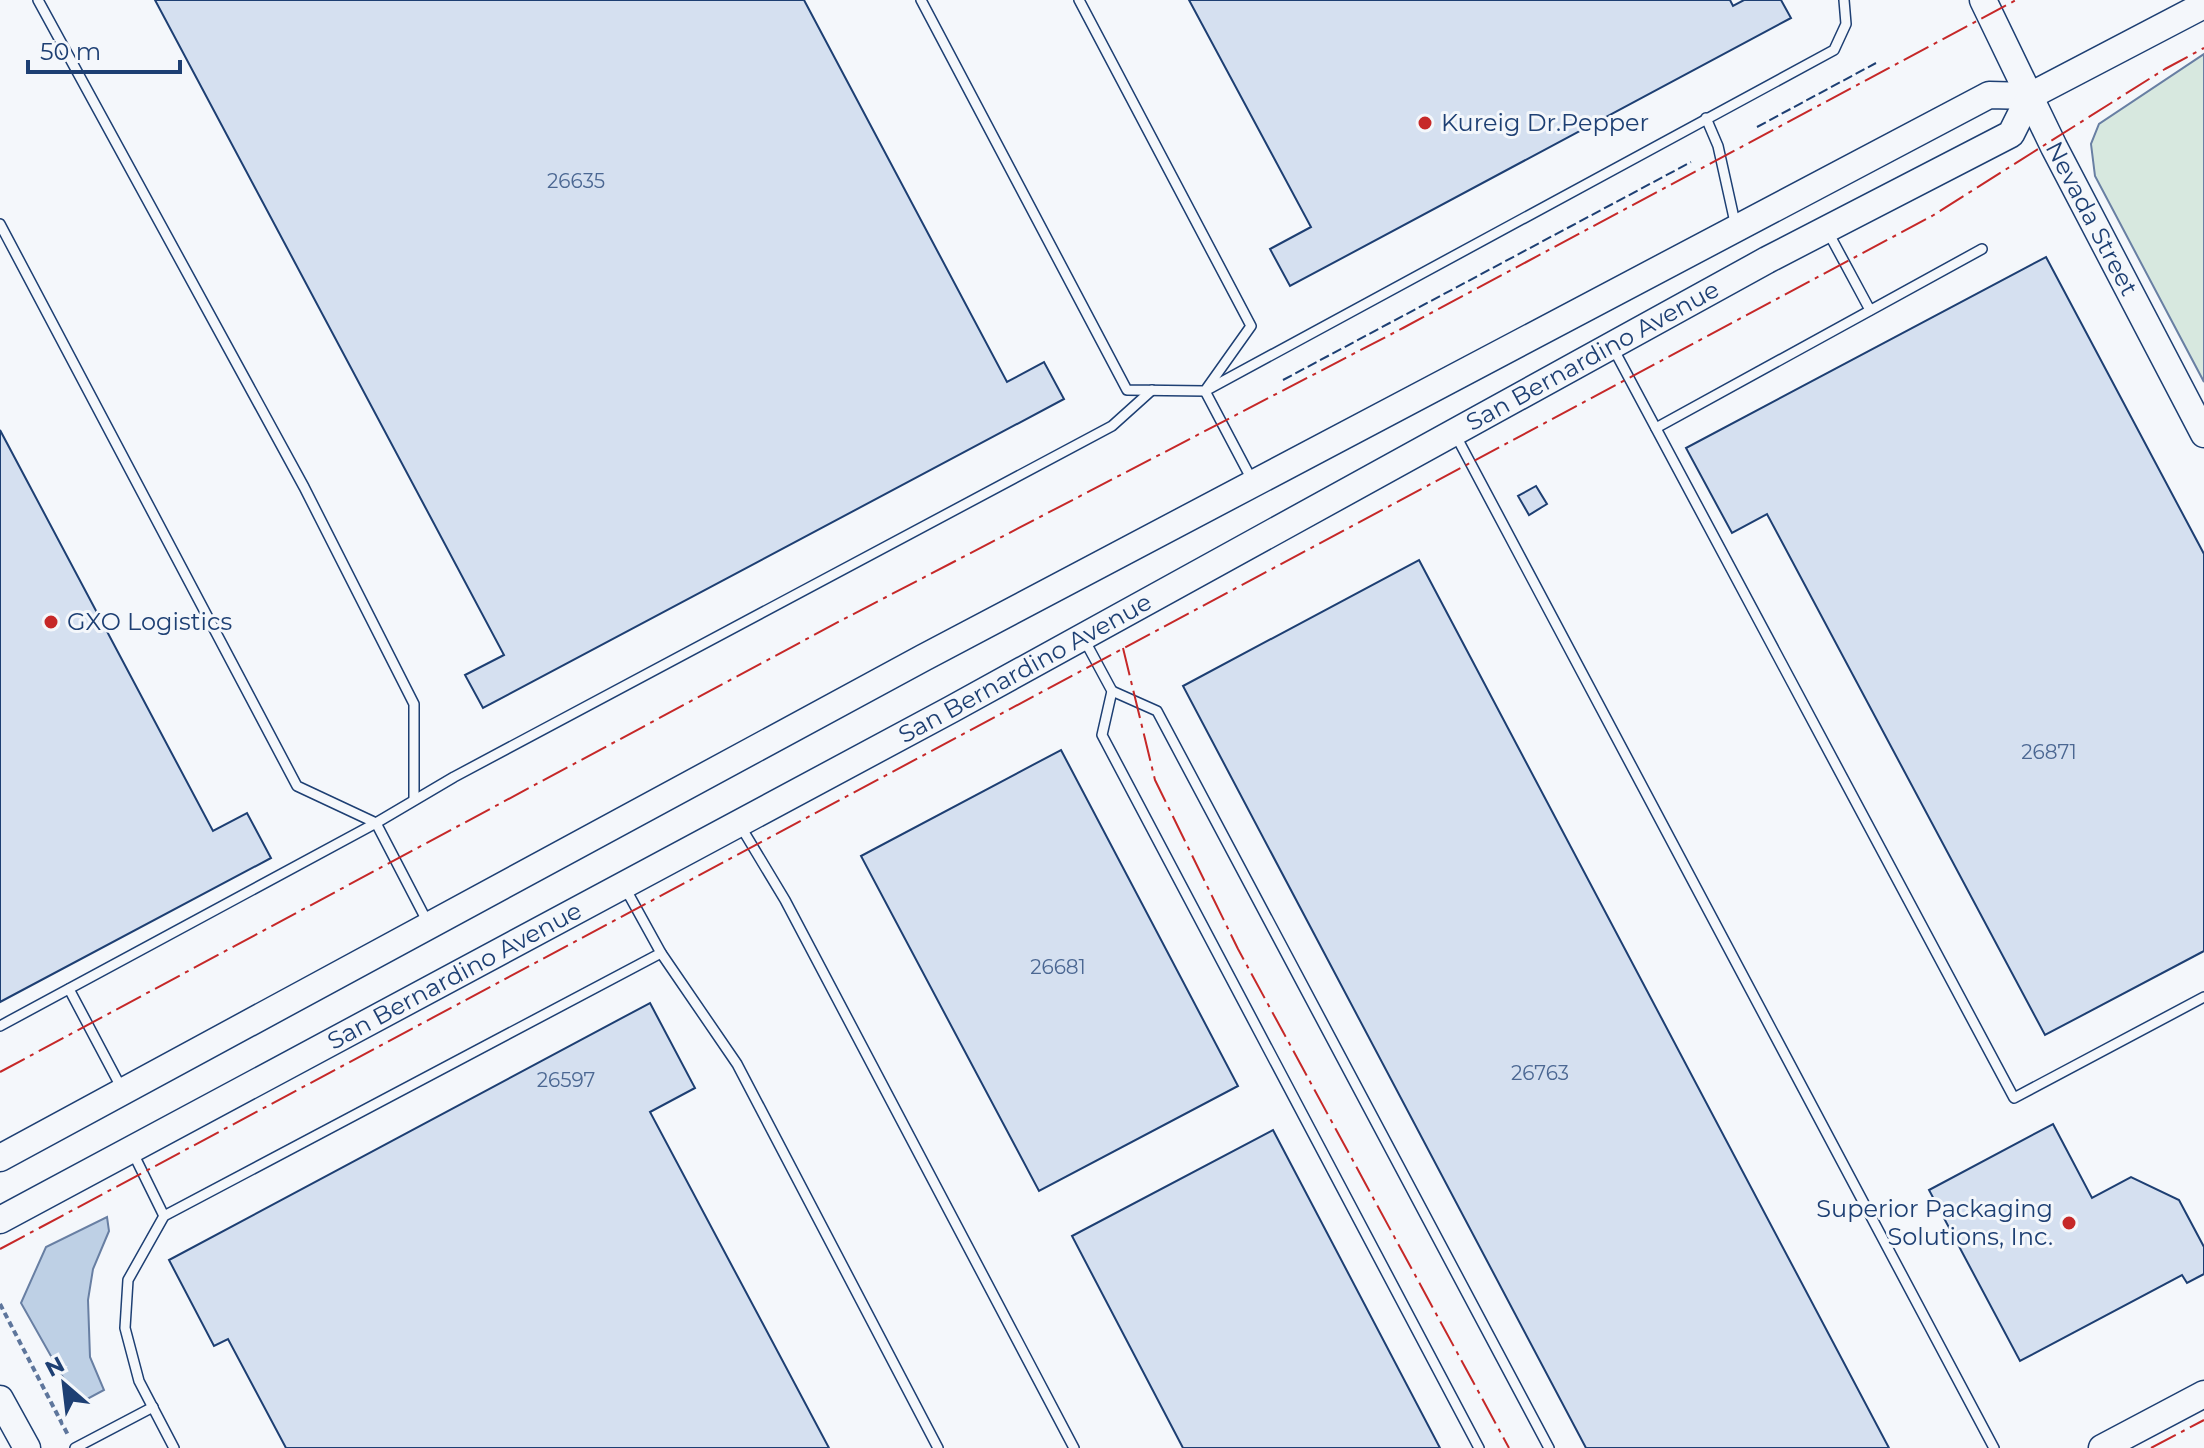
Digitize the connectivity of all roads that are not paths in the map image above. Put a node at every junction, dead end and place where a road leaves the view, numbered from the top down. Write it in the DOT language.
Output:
graph roads {
  1 [pos="38,0"];
  2 [pos="921,0"];
  3 [pos="1079,0"];
  4 [pos="1844,0"];
  5 [pos="1983,0"];
  6 [pos="2204,5"];
  7 [pos="2030,96"];
  8 [pos="1706,118"];
  9 [pos="0,224"];
  10 [pos="1826,229"];
  11 [pos="1737,230"];
  12 [pos="1982,249"];
  13 [pos="1870,310"];
  14 [pos="1612,345"];
  15 [pos="1152,390"];
  16 [pos="1205,391"];
  17 [pos="1656,428"];
  18 [pos="1455,432"];
  19 [pos="2204,434"];
  20 [pos="1254,484"];
  21 [pos="1083,637"];
  22 [pos="1112,691"];
  23 [pos="414,799"];
  24 [pos="376,823"];
  25 [pos="740,824"];
  26 [pos="624,886"];
  27 [pos="430,926"];
  28 [pos="661,953"];
  29 [pos="69,989"];
  30 [pos="2204,997"];
  31 [pos="0,1026"];
  32 [pos="123,1091"];
  33 [pos="131,1150"];
  34 [pos="0,1158"];
  35 [pos="164,1216"];
  36 [pos="0,1220"];
  37 [pos="2204,1394"];
  38 [pos="0,1399"];
  39 [pos="153,1407"];
  40 [pos="27,1448"];
  41 [pos="75,1448"];
  42 [pos="174,1448"];
  43 [pos="938,1448"];
  44 [pos="1074,1448"];
  45 [pos="1479,1448"];
  46 [pos="1549,1448"];
  47 [pos="1994,1448"];
  48 [pos="2102,1448"];
  1 -- 23 [label="lane"];
  2 -- 15 [label="lane"];
  3 -- 16 [label="lane"];
  4 -- 8 [label="lane"];
  5 -- 7 [label="main road, Nevada Street"];
  6 -- 7 [label="main road, San Bernardino Avenue"];
  7 -- 10 [label="main road, San Bernardino Avenue"];
  7 -- 11 [label="main road, San Bernardino Avenue"];
  7 -- 19 [label="main road, Nevada Street"];
  8 -- 11 [label="lane"];
  8 -- 16 [label="lane"];
  9 -- 24 [label="lane"];
  10 -- 13 [label="lane"];
  10 -- 14 [label="main road, San Bernardino Avenue"];
  11 -- 20 [label="main road, San Bernardino Avenue"];
  12 -- 13 [label="lane"];
  13 -- 17 [label="lane"];
  14 -- 17 [label="lane"];
  14 -- 18 [label="main road, San Bernardino Avenue"];
  15 -- 16 [label="lane"];
  15 -- 23 [label="lane"];
  16 -- 20 [label="lane"];
  17 -- 30 [label="lane"];
  18 -- 21 [label="main road, San Bernardino Avenue"];
  18 -- 47 [label="lane"];
  20 -- 27 [label="main road, San Bernardino Avenue"];
  21 -- 22 [label="lane"];
  21 -- 25 [label="main road, San Bernardino Avenue"];
  22 -- 45 [label="lane"];
  22 -- 46 [label="lane"];
  23 -- 24 [label="lane"];
  24 -- 27 [label="lane"];
  24 -- 29 [label="lane"];
  25 -- 26 [label="main road, San Bernardino Avenue"];
  25 -- 44 [label="lane"];
  26 -- 28 [label="lane"];
  26 -- 33 [label="main road, San Bernardino Avenue"];
  27 -- 32 [label="main road, San Bernardino Avenue"];
  28 -- 35 [label="lane"];
  28 -- 43 [label="lane"];
  29 -- 31 [label="lane"];
  29 -- 32 [label="lane"];
  32 -- 34 [label="main road, San Bernardino Avenue"];
  33 -- 35 [label="lane"];
  33 -- 36 [label="main road, San Bernardino Avenue"];
  35 -- 39 [label="lane"];
  37 -- 48 [label="main road"];
  38 -- 40 [label="main road"];
  39 -- 41 [label="lane"];
  39 -- 42 [label="lane"];
}
